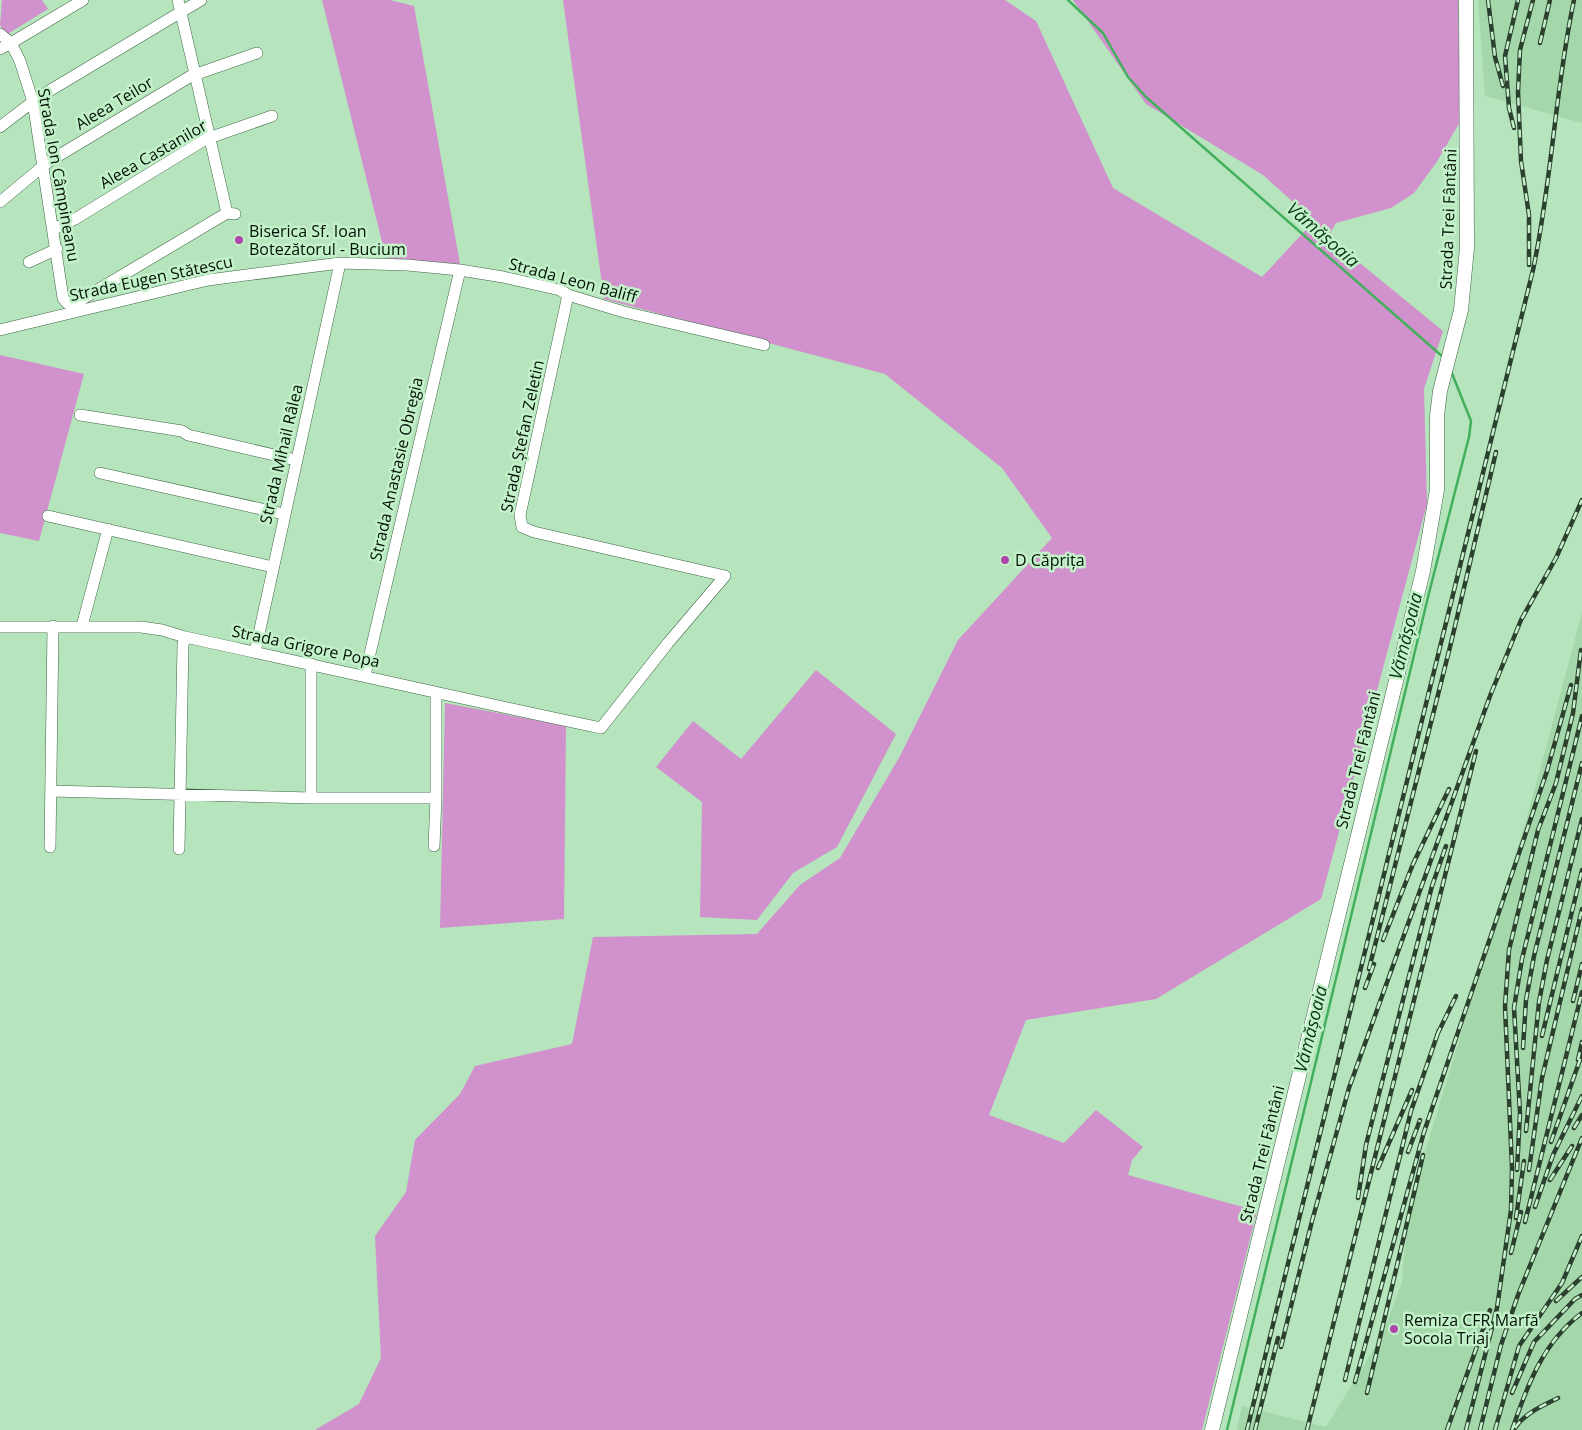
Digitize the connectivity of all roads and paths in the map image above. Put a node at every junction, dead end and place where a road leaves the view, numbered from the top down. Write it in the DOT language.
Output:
graph roads {
  1 [pos="84,0"];
  2 [pos="178,0"];
  3 [pos="201,0"];
  4 [pos="1466,0"];
  5 [pos="181,12"];
  6 [pos="0,34"];
  7 [pos="11,43"];
  8 [pos="0,49"];
  9 [pos="257,53"];
  10 [pos="195,74"];
  11 [pos="32,102"];
  12 [pos="272,116"];
  13 [pos="0,127"];
  14 [pos="209,138"];
  15 [pos="44,167"];
  16 [pos="0,202"];
  17 [pos="54,229"];
  18 [pos="57,249"];
  19 [pos="29,262"];
  20 [pos="340,262"];
  21 [pos="460,270"];
  22 [pos="568,295"];
  23 [pos="0,330"];
  24 [pos="764,345"];
  25 [pos="80,415"];
  26 [pos="296,460"];
  27 [pos="100,473"];
  28 [pos="284,514"];
  29 [pos="48,516"];
  30 [pos="108,529"];
  31 [pos="273,567"];
  32 [pos="53,626"];
  33 [pos="82,626"];
  34 [pos="0,628"];
  35 [pos="185,637"];
  36 [pos="255,652"];
  37 [pos="311,664"];
  38 [pos="365,675"];
  39 [pos="436,693"];
  40 [pos="601,728"];
  41 [pos="52,791"];
  42 [pos="180,795"];
  43 [pos="312,798"];
  44 [pos="436,798"];
  45 [pos="434,846"];
  46 [pos="50,847"];
  47 [pos="179,849"];
  48 [pos="1212,1430"];
  1 -- 7 [label="street"];
  2 -- 5 [label="street"];
  3 -- 5 [label="street"];
  4 -- 48 [label="main road, Strada Trei Fântâni"];
  5 -- 10 [label="street"];
  5 -- 11 [label="street"];
  6 -- 7 [label="street"];
  7 -- 8 [label="street"];
  7 -- 11 [label="street, Strada Ion Câmpineanu"];
  9 -- 10 [label="street, Aleea Teilor"];
  10 -- 14 [label="street"];
  10 -- 15 [label="street, Aleea Teilor"];
  11 -- 13 [label="street"];
  11 -- 15 [label="street, Strada Ion Câmpineanu"];
  12 -- 14 [label="street, Aleea Castanilor"];
  14 -- 17 [label="street, Aleea Castanilor"];
  14 -- 18 [label="street, Strada Ion Câmpineanu"];
  15 -- 16 [label="street, Aleea Teilor"];
  15 -- 17 [label="street, Strada Ion Câmpineanu"];
  17 -- 18 [label="street, Strada Ion Câmpineanu"];
  18 -- 19 [label="street"];
  20 -- 21 [label="street, Strada Leon Baliff"];
  20 -- 23 [label="street, Strada Eugen Stătescu"];
  20 -- 26 [label="street, Strada Mihail Râlea"];
  21 -- 22 [label="street, Strada Leon Baliff"];
  21 -- 38 [label="street, Strada Anastasie Obregia"];
  22 -- 24 [label="street, Strada Leon Baliff"];
  22 -- 40 [label="street, Strada Ștefan Zeletin"];
  25 -- 26 [label="street"];
  26 -- 28 [label="street, Strada Mihail Râlea"];
  27 -- 28 [label="street"];
  28 -- 31 [label="street, Strada Mihail Râlea"];
  29 -- 30 [label="street"];
  30 -- 31 [label="street"];
  30 -- 33 [label="street"];
  31 -- 36 [label="street, Strada Mihail Râlea"];
  32 -- 33 [label="street, Strada Grigore Popa"];
  32 -- 34 [label="street, Strada Grigore Popa"];
  32 -- 41 [label="street"];
  33 -- 35 [label="street, Strada Grigore Popa"];
  35 -- 36 [label="street, Strada Grigore Popa"];
  35 -- 42 [label="street"];
  36 -- 37 [label="street, Strada Grigore Popa"];
  37 -- 38 [label="street, Strada Grigore Popa"];
  37 -- 43 [label="street"];
  38 -- 39 [label="street, Strada Grigore Popa"];
  39 -- 40 [label="street, Strada Grigore Popa"];
  39 -- 44 [label="street"];
  41 -- 42 [label="street"];
  41 -- 46 [label="street"];
  42 -- 43 [label="street"];
  42 -- 47 [label="street"];
  43 -- 44 [label="street"];
  44 -- 45 [label="street"];
}
